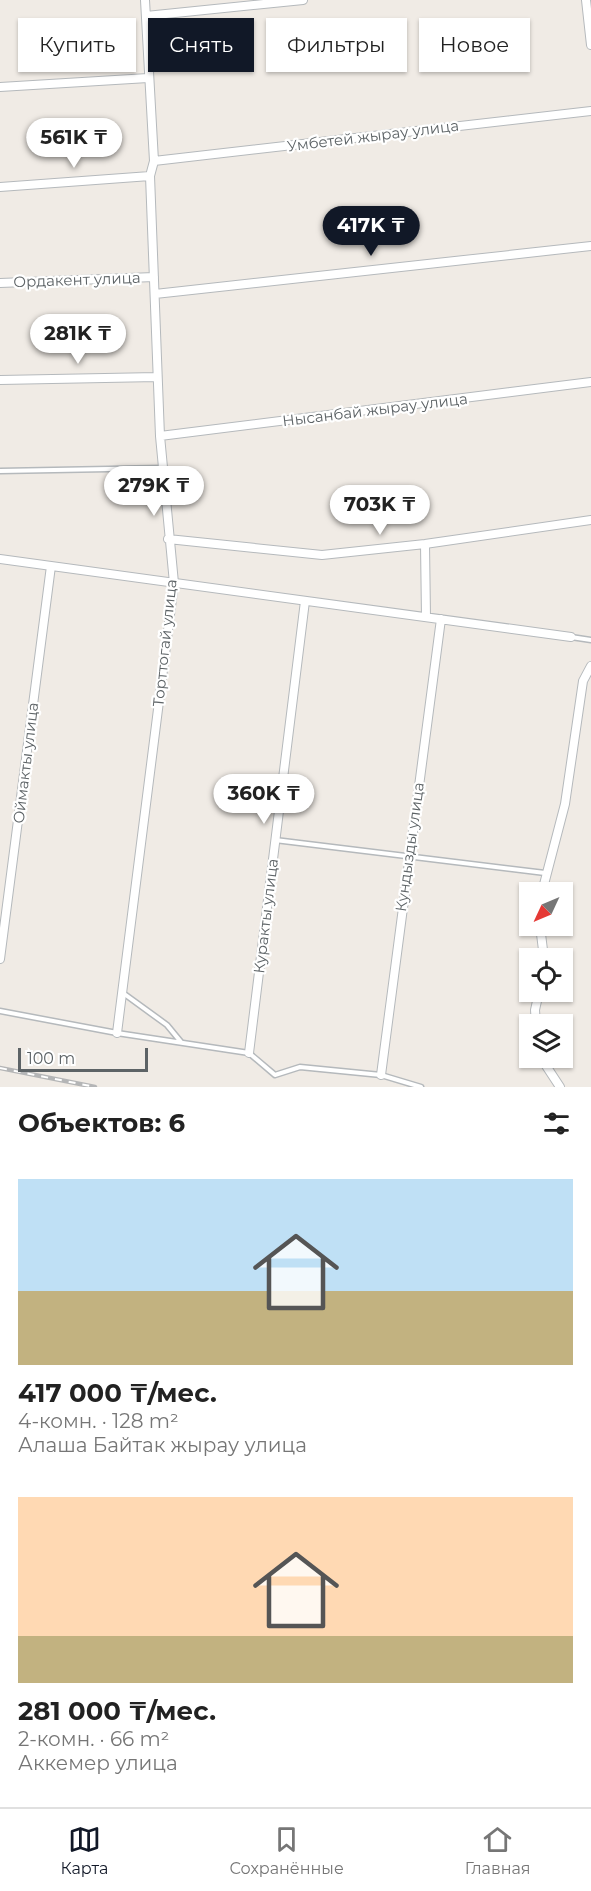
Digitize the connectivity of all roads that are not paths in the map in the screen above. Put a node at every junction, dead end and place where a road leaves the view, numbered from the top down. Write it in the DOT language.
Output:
graph roads {
  1 [pos="145,0"];
  2 [pos="303,0"];
  3 [pos="586,0"];
  4 [pos="146,16"];
  5 [pos="591,45"];
  6 [pos="148,78"];
  7 [pos="0,87"];
  8 [pos="591,111"];
  9 [pos="154,160"];
  10 [pos="150,176"];
  11 [pos="0,188"];
  12 [pos="591,246"];
  13 [pos="154,277"];
  14 [pos="0,283"];
  15 [pos="154,294"];
  16 [pos="157,376"];
  17 [pos="0,380"];
  18 [pos="591,382"];
  19 [pos="160,436"];
  20 [pos="164,468"];
  21 [pos="0,471"];
  22 [pos="591,520"];
  23 [pos="168,539"];
  24 [pos="425,544"];
  25 [pos="0,559"];
  26 [pos="51,566"];
  27 [pos="174,583"];
  28 [pos="305,601"];
  29 [pos="426,617"];
  30 [pos="441,619"];
  31 [pos="571,637"];
  32 [pos="591,640"];
  33 [pos="591,666"];
  34 [pos="275,840"];
  35 [pos="408,855"];
  36 [pos="545,873"];
  37 [pos="544,882"];
  38 [pos="0,959"];
  39 [pos="123,993"];
  40 [pos="0,1011"];
  41 [pos="117,1033"];
  42 [pos="182,1043"];
  43 [pos="249,1053"];
  44 [pos="548,1068"];
  45 [pos="381,1075"];
  46 [pos="421,1087"];
  47 [pos="560,1087"];
  1 -- 4 [label="street, Торттогай улица"];
  2 -- 4 [label="street"];
  3 -- 5 [label="street"];
  4 -- 6 [label="street, Торттогай улица"];
  6 -- 7 [label="street"];
  6 -- 9 [label="street, Торттогай улица"];
  8 -- 9 [label="street, Умбетей жырау улица"];
  9 -- 10 [label="street, Торттогай улица"];
  10 -- 11 [label="street"];
  10 -- 13 [label="street, Торттогай улица"];
  12 -- 15 [label="street"];
  13 -- 14 [label="street, Ордакент улица"];
  13 -- 15 [label="street, Торттогай улица"];
  15 -- 16 [label="street, Торттогай улица"];
  16 -- 17 [label="street"];
  16 -- 19 [label="street, Торттогай улица"];
  18 -- 19 [label="street, Нысанбай жырау улица"];
  19 -- 20 [label="street, Торттогай улица"];
  20 -- 21 [label="lane"];
  20 -- 23 [label="street, Торттогай улица"];
  22 -- 24 [label="street"];
  23 -- 24 [label="street"];
  23 -- 27 [label="street, Торттогай улица"];
  24 -- 29 [label="street"];
  25 -- 26 [label="street"];
  26 -- 27 [label="street"];
  26 -- 38 [label="street, Оймакты улица"];
  27 -- 28 [label="street"];
  27 -- 39 [label="street, Торттогай улица"];
  28 -- 29 [label="street"];
  28 -- 34 [label="street, Куракты улица"];
  29 -- 30 [label="street"];
  30 -- 31 [label="street"];
  30 -- 35 [label="street, Кундызды улица"];
  31 -- 32 [label="lane"];
  33 -- 36 [label="street"];
  34 -- 35 [label="lane"];
  34 -- 43 [label="street, Куракты улица"];
  35 -- 36 [label="lane"];
  35 -- 45 [label="street, Кундызды улица"];
  36 -- 37 [label="street"];
  39 -- 41 [label="street, Торттогай улица"];
  39 -- 42 [label="lane"];
  40 -- 41 [label="lane"];
  41 -- 42 [label="lane"];
  42 -- 43 [label="lane"];
  43 -- 45 [label="lane"];
  44 -- 47 [label="street"];
  45 -- 46 [label="lane"];
}
